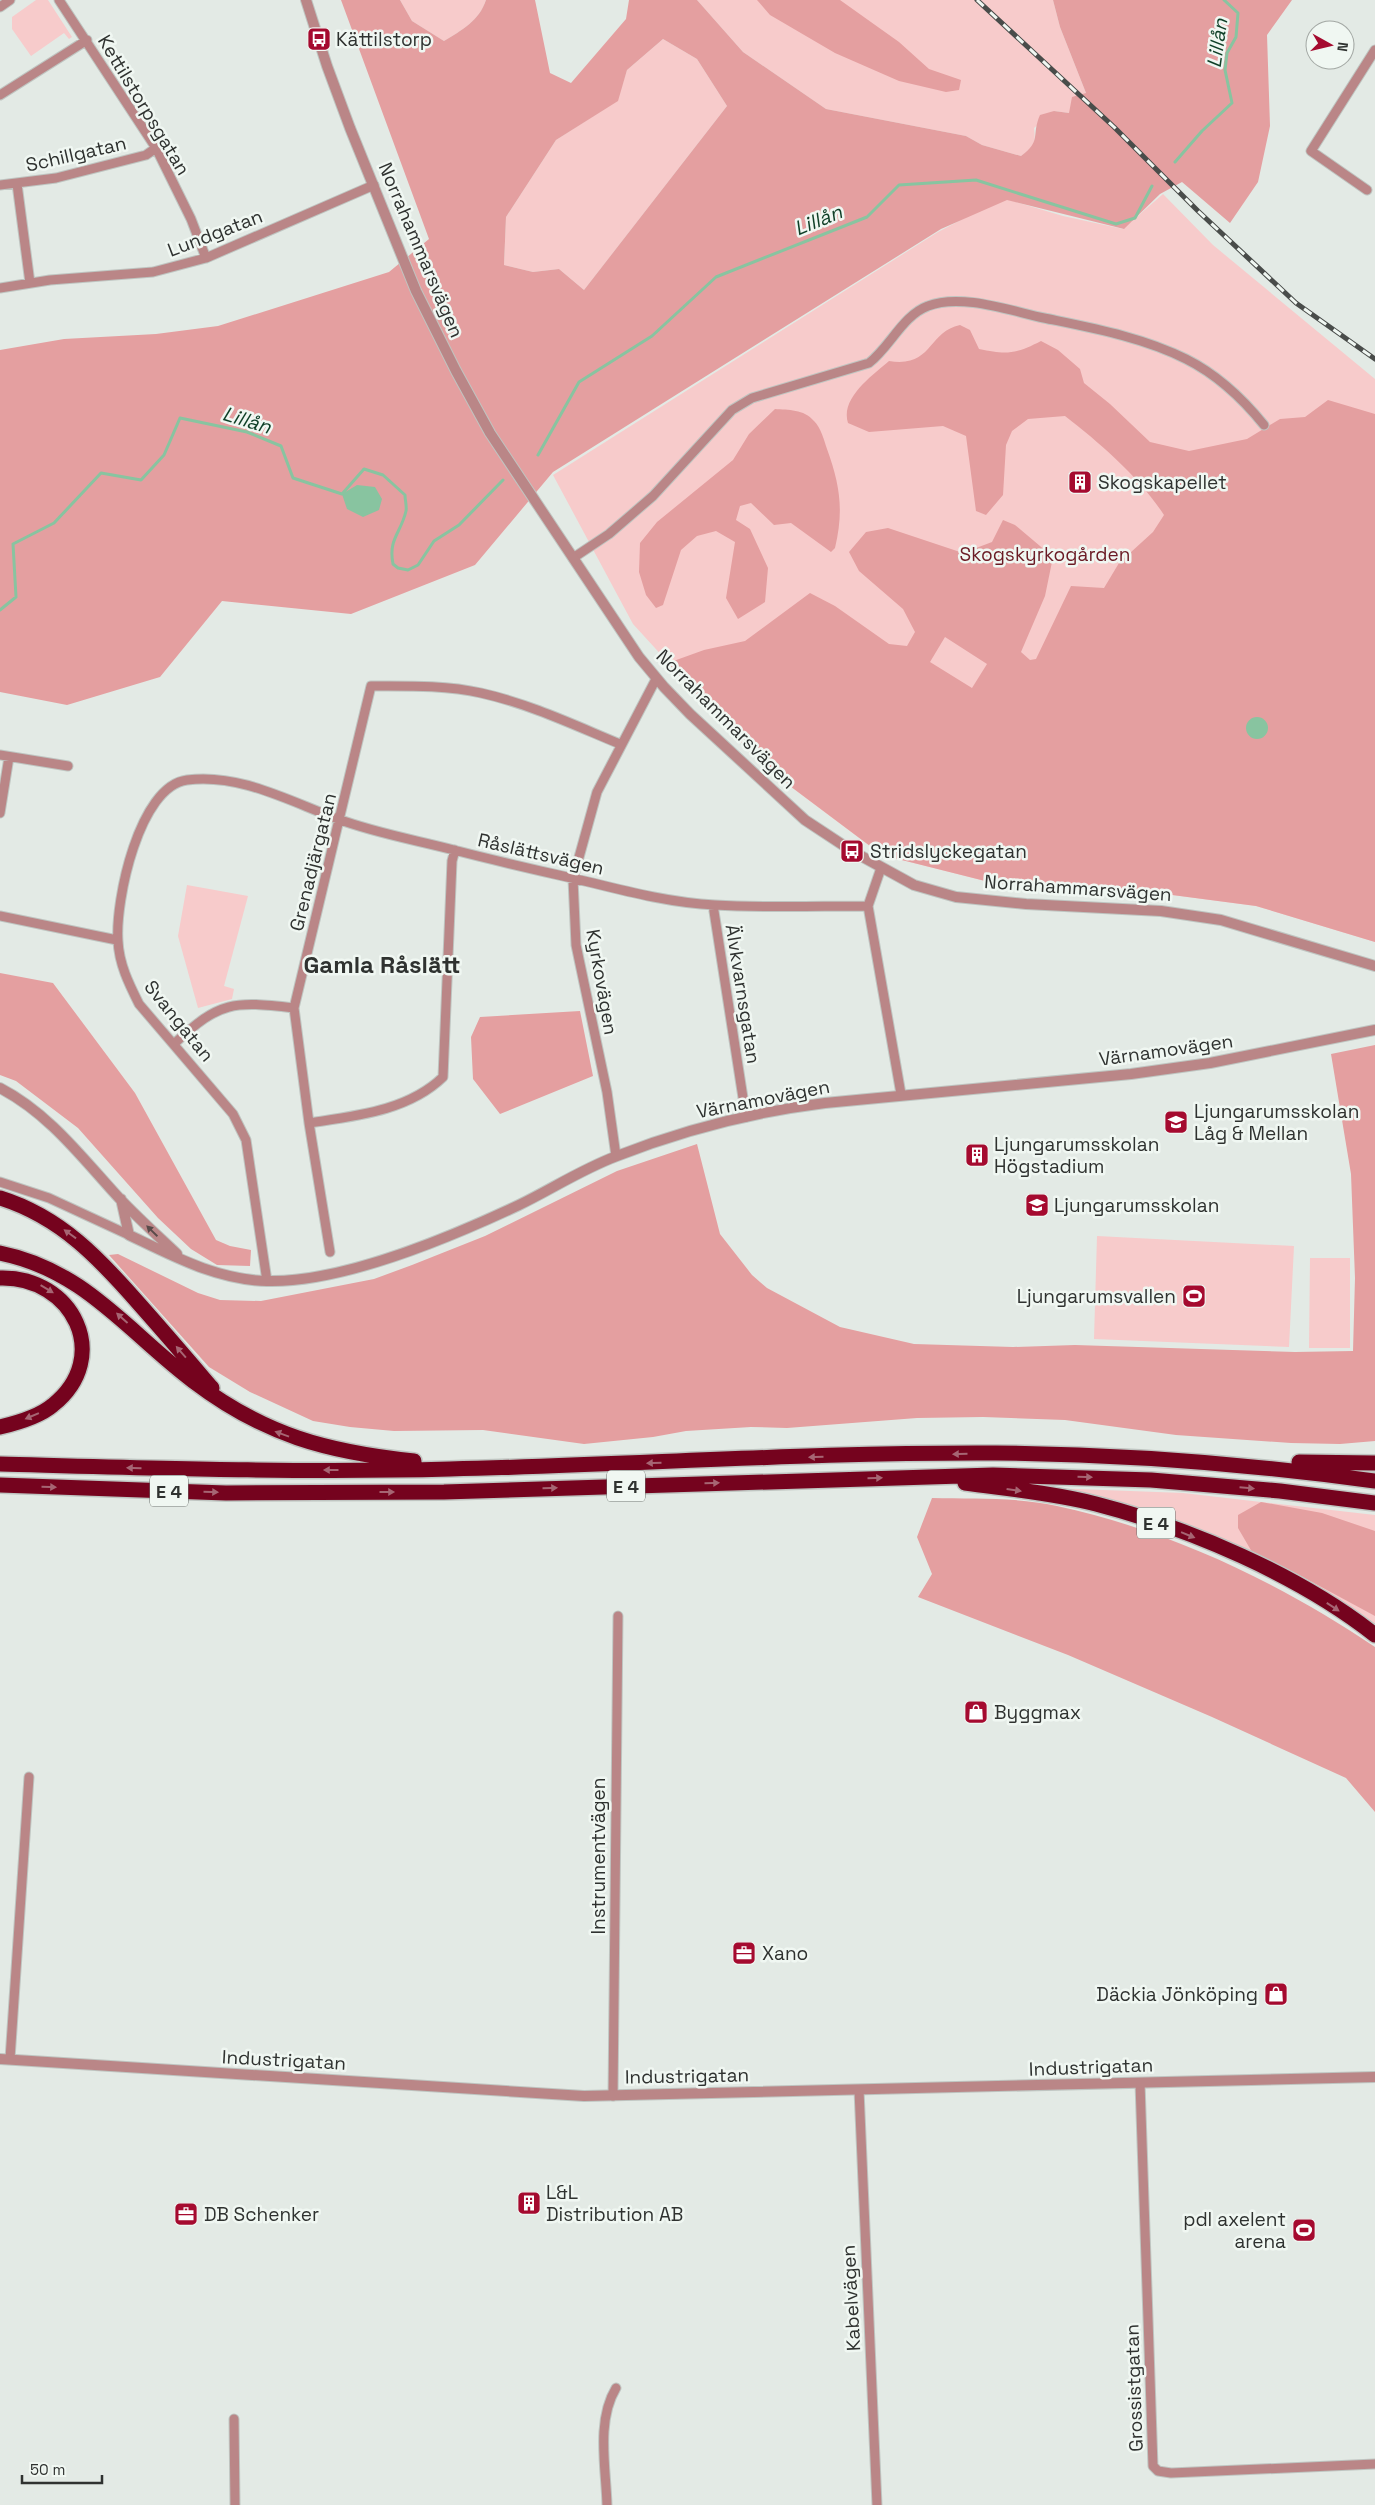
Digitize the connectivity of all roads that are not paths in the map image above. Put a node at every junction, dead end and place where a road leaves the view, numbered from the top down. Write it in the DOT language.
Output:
graph roads {
  1 [pos="10,0"];
  2 [pos="59,0"];
  3 [pos="306,0"];
  4 [pos="0,7"];
  5 [pos="86,40"];
  6 [pos="1375,50"];
  7 [pos="0,95"];
  8 [pos="156,148"];
  9 [pos="17,184"];
  10 [pos="0,185"];
  11 [pos="374,185"];
  12 [pos="1367,190"];
  13 [pos="206,258"];
  14 [pos="30,283"];
  15 [pos="0,288"];
  16 [pos="1264,425"];
  17 [pos="573,558"];
  18 [pos="656,679"];
  19 [pos="620,744"];
  20 [pos="5,756"];
  21 [pos="68,766"];
  22 [pos="175,783"];
  23 [pos="0,813"];
  24 [pos="341,820"];
  25 [pos="455,850"];
  26 [pos="881,868"];
  27 [pos="574,879"];
  28 [pos="714,905"];
  29 [pos="868,906"];
  30 [pos="0,916"];
  31 [pos="118,940"];
  32 [pos="1375,966"];
  33 [pos="294,1008"];
  34 [pos="1375,1030"];
  35 [pos="175,1043"];
  36 [pos="0,1088"];
  37 [pos="901,1094"];
  38 [pos="746,1117"];
  39 [pos="309,1123"];
  40 [pos="616,1156"];
  41 [pos="0,1182"];
  42 [pos="0,1198"];
  43 [pos="121,1199"];
  44 [pos="129,1235"];
  45 [pos="330,1252"];
  46 [pos="0,1253"];
  47 [pos="185,1261"];
  48 [pos="0,1262"];
  49 [pos="30,1262"];
  50 [pos="0,1278"];
  51 [pos="267,1281"];
  52 [pos="224,1402"];
  53 [pos="0,1427"];
  54 [pos="1184,1461"];
  55 [pos="1375,1463"];
  56 [pos="0,1464"];
  57 [pos="485,1468"];
  58 [pos="914,1477"];
  59 [pos="1375,1481"];
  60 [pos="0,1485"];
  61 [pos="1375,1503"];
  62 [pos="618,1616"];
  63 [pos="1375,1635"];
  64 [pos="29,1777"];
  65 [pos="5,2059"];
  66 [pos="1375,2076"];
  67 [pos="1140,2084"];
  68 [pos="859,2090"];
  69 [pos="613,2096"];
  70 [pos="616,2388"];
  71 [pos="234,2419"];
  72 [pos="1375,2464"];
  73 [pos="235,2505"];
  74 [pos="607,2505"];
  75 [pos="877,2505"];
  1 -- 4 [label="street"];
  2 -- 5 [label="street, Kettilstorpsgatan"];
  3 -- 11 [label="street, Norrahammarsvägen"];
  5 -- 7 [label="street"];
  5 -- 8 [label="street, Kettilstorpsgatan"];
  6 -- 12 [label="street"];
  8 -- 9 [label="street, Schillgatan"];
  8 -- 13 [label="street, Kettilstorpsgatan"];
  9 -- 10 [label="street, Schillgatan"];
  9 -- 14 [label="street"];
  11 -- 13 [label="street, Lundgatan"];
  11 -- 17 [label="street, Norrahammarsvägen"];
  13 -- 14 [label="street, Lundgatan"];
  14 -- 15 [label="street, Lundgatan"];
  16 -- 17 [label="street"];
  17 -- 18 [label="street, Norrahammarsvägen"];
  18 -- 19 [label="street, Kyrkovägen"];
  18 -- 26 [label="street, Norrahammarsvägen"];
  19 -- 24 [label="street, Grenadjärgatan"];
  19 -- 27 [label="street, Kyrkovägen"];
  20 -- 21 [label="street"];
  20 -- 23 [label="street"];
  22 -- 24 [label="street, Råslättsvägen"];
  22 -- 31 [label="street, Svangatan"];
  24 -- 25 [label="street, Råslättsvägen"];
  24 -- 33 [label="street, Grenadjärgatan"];
  25 -- 27 [label="street, Råslättsvägen"];
  25 -- 39 [label="street"];
  26 -- 29 [label="street"];
  26 -- 32 [label="street, Norrahammarsvägen"];
  27 -- 28 [label="street, Råslättsvägen"];
  27 -- 40 [label="street, Kyrkovägen"];
  28 -- 29 [label="street, Råslättsvägen"];
  28 -- 38 [label="street, Älvkvarnsgatan"];
  29 -- 37 [label="street"];
  30 -- 31 [label="street"];
  31 -- 35 [label="street, Svangatan"];
  33 -- 35 [label="street"];
  33 -- 39 [label="street, Grenadjärgatan"];
  34 -- 37 [label="street, Värnamovägen"];
  35 -- 51 [label="street, Svangatan"];
  36 -- 43 [label="street, Värnamovägen"];
  37 -- 38 [label="street, Värnamovägen"];
  38 -- 40 [label="street, Värnamovägen"];
  39 -- 45 [label="street, Grenadjärgatan"];
  40 -- 51 [label="street, Värnamovägen"];
  41 -- 44 [label="street"];
  52 -- 42 [label="highway, one-way"];
  43 -- 44 [label="street, Värnamovägen"];
  47 -- 43 [label="street, Värnamovägen, one-way"];
  44 -- 47 [label="street, Värnamovägen"];
  46 -- 49 [label="highway"];
  47 -- 51 [label="street, Värnamovägen"];
  48 -- 49 [label="highway"];
  52 -- 49 [label="highway, one-way"];
  50 -- 53 [label="highway, one-way"];
  57 -- 52 [label="highway, one-way"];
  54 -- 55 [label="highway"];
  54 -- 57 [label="highway, E 4, one-way"];
  54 -- 59 [label="highway, E 4"];
  57 -- 56 [label="highway, E 4, one-way"];
  60 -- 58 [label="highway, E 4, one-way"];
  58 -- 61 [label="highway, one-way"];
  58 -- 63 [label="highway, E 4, one-way"];
  62 -- 69 [label="street, Instrumentvägen"];
  64 -- 65 [label="street"];
  65 -- 69 [label="street, Industrigatan"];
  66 -- 67 [label="street, Industrigatan"];
  67 -- 68 [label="street, Industrigatan"];
  67 -- 72 [label="street, Grossistgatan"];
  68 -- 69 [label="street, Industrigatan"];
  68 -- 75 [label="street, Kabelvägen"];
  70 -- 74 [label="street"];
  71 -- 73 [label="street"];
}
